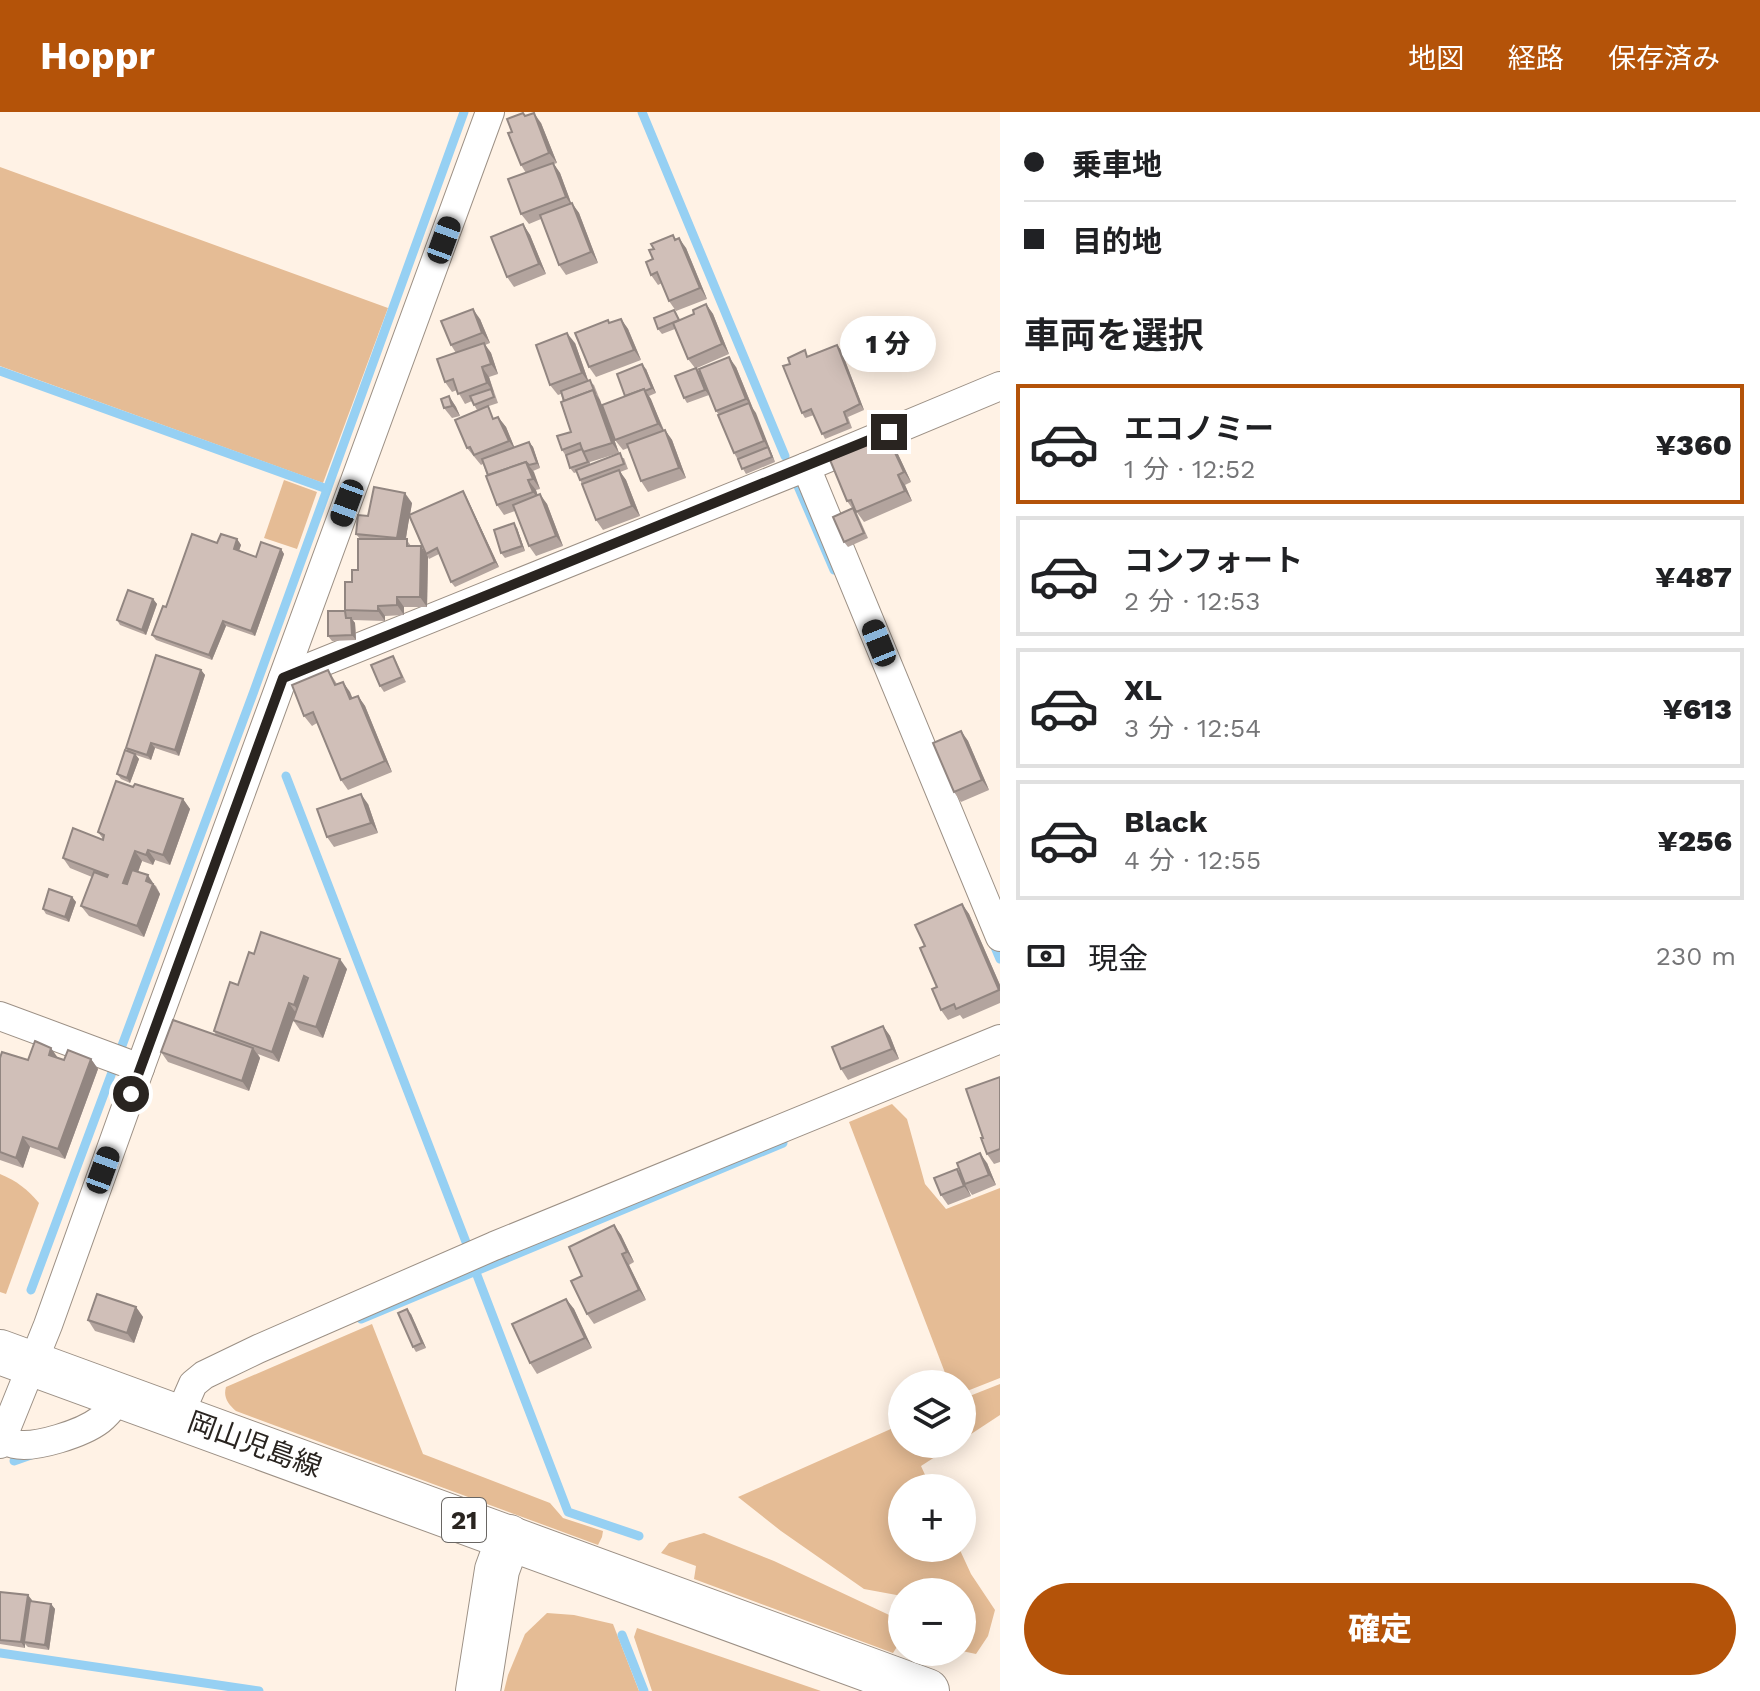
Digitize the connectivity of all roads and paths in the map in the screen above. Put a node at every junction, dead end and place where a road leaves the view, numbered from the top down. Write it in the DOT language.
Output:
graph roads {
  1 [pos="490,112"];
  2 [pos="1000,386"];
  3 [pos="806,467"];
  4 [pos="283,678"];
  5 [pos="1000,937"];
  6 [pos="0,1016"];
  7 [pos="1000,1039"];
  8 [pos="126,1063"];
  9 [pos="16,1358"];
  10 [pos="122,1395"];
  11 [pos="179,1416"];
  12 [pos="1,1442"];
  13 [pos="509,1537"];
  14 [pos="478,1691"];
  15 [pos="927,1691"];
  1 -- 4 [label="street"];
  2 -- 3 [label="street"];
  3 -- 4 [label="street"];
  3 -- 5 [label="street"];
  4 -- 8 [label="street"];
  6 -- 8 [label="street"];
  7 -- 11 [label="street"];
  8 -- 9 [label="street"];
  9 -- 10 [label="main road, 岡山児島線 / 21"];
  9 -- 12 [label="street"];
  10 -- 11 [label="main road, 岡山児島線 / 21"];
  10 -- 12 [label="street"];
  11 -- 13 [label="main road, 岡山児島線 / 21"];
  13 -- 14 [label="main road, 21"];
  13 -- 15 [label="main road, 岡山児島線 / 21"];
}
